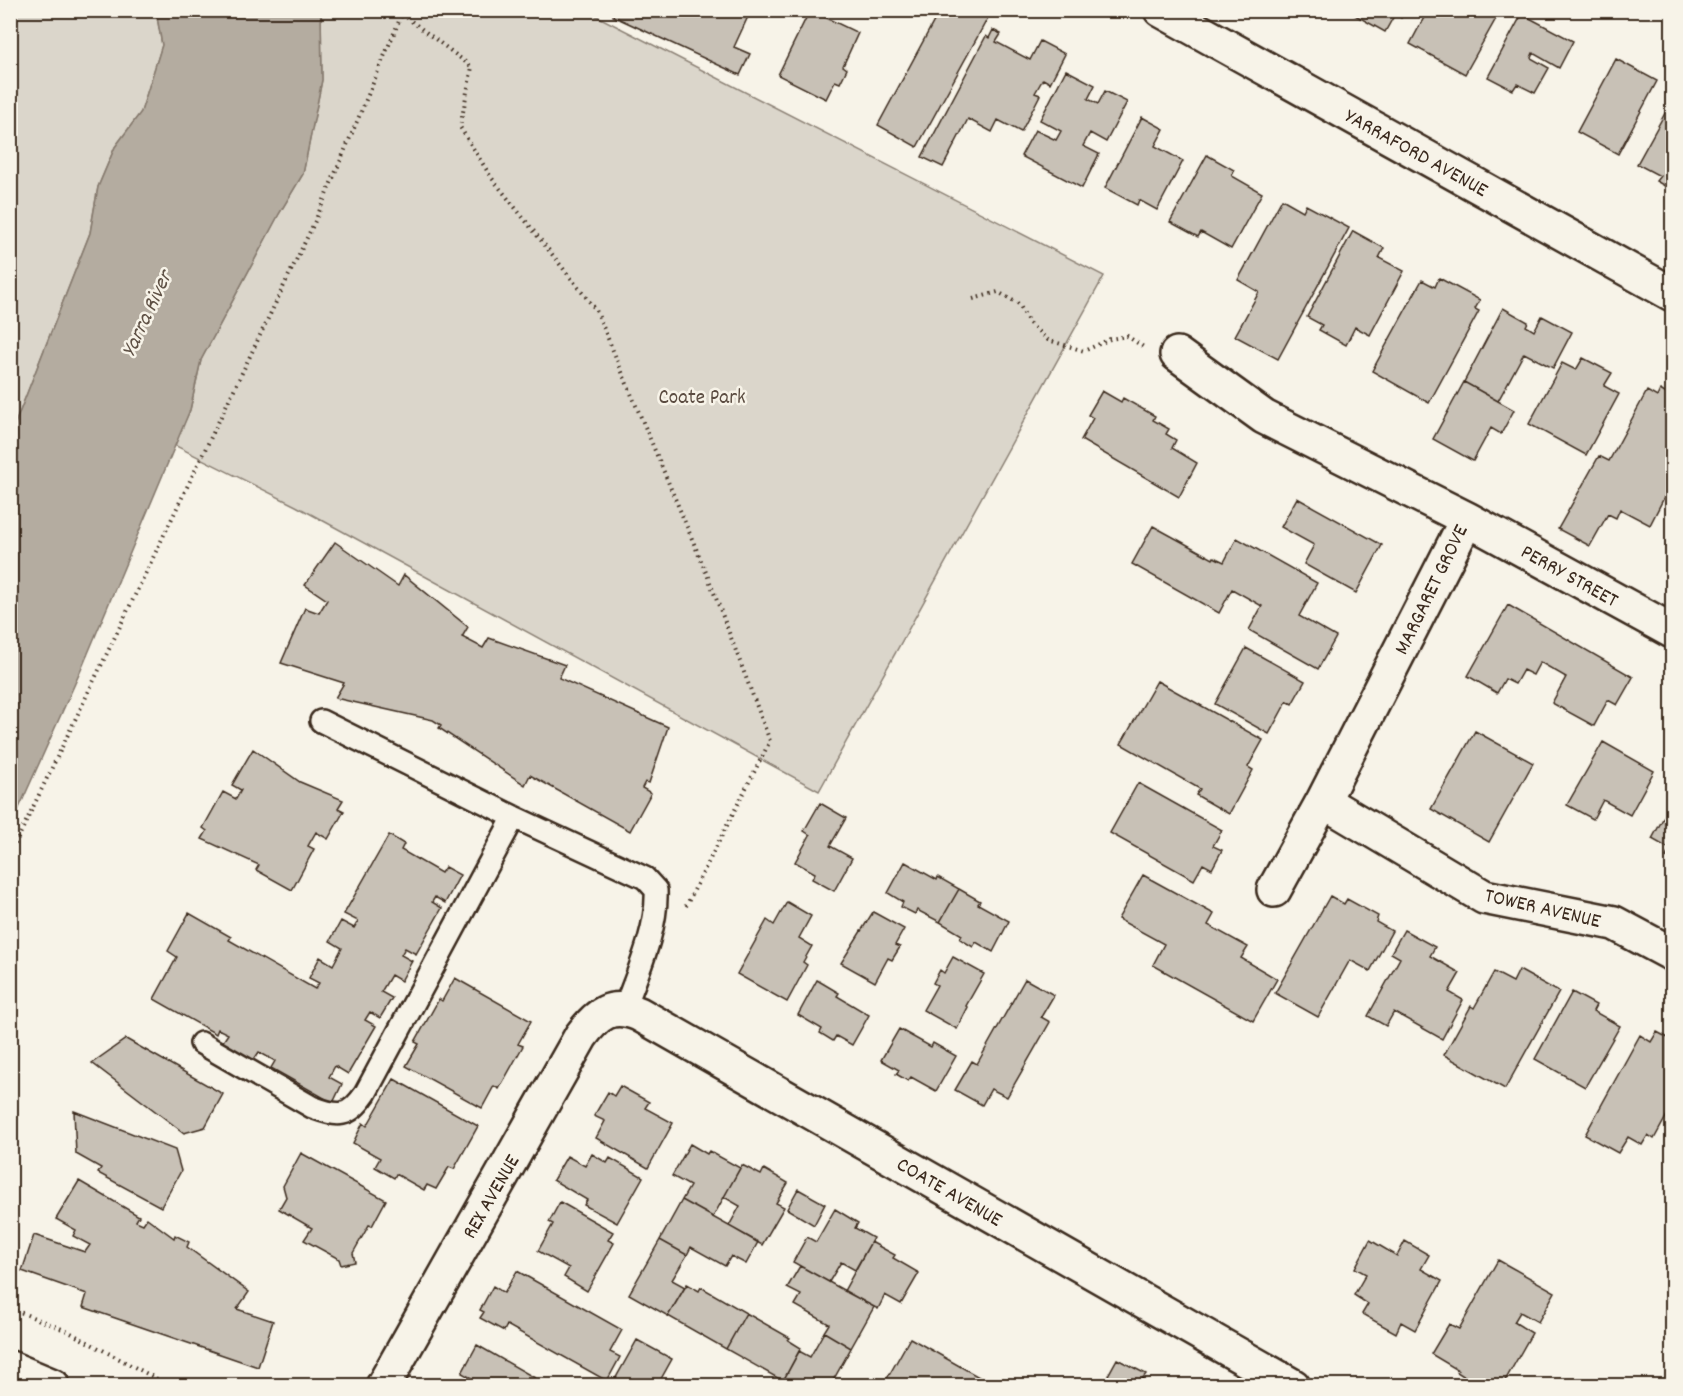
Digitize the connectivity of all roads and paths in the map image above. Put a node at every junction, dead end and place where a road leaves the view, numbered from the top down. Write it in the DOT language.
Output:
graph roads {
  1 [pos="1161,10"];
  2 [pos="402,12"];
  3 [pos="1672,294"];
  4 [pos="974,299"];
  5 [pos="1127,336"];
  6 [pos="1177,354"];
  7 [pos="1467,519"];
  8 [pos="1672,631"];
  9 [pos="321,721"];
  10 [pos="1323,801"];
  11 [pos="514,818"];
  12 [pos="10,855"];
  13 [pos="1274,890"];
  14 [pos="681,916"];
  15 [pos="1672,954"];
  16 [pos="614,1011"];
  17 [pos="201,1042"];
  18 [pos="10,1308"];
  19 [pos="10,1368"];
  20 [pos="53,1386"];
  21 [pos="170,1386"];
  22 [pos="383,1386"];
  23 [pos="1293,1386"];
  1 -- 3 [label="street, YARRAFORD AVENUE"];
  2 -- 12 [label="path"];
  2 -- 14 [label="path"];
  4 -- 5 [label="path"];
  6 -- 7 [label="street, MARGARET GROVE"];
  7 -- 8 [label="street, PERRY STREET"];
  7 -- 10 [label="street, MARGARET GROVE"];
  9 -- 11 [label="lane"];
  10 -- 13 [label="street, MARGARET GROVE"];
  10 -- 15 [label="street, TOWER AVENUE"];
  11 -- 16 [label="lane"];
  11 -- 17 [label="lane"];
  16 -- 22 [label="street, REX AVENUE"];
  16 -- 23 [label="street, COATE AVENUE"];
  18 -- 21 [label="path"];
  19 -- 20 [label="street"];
}
